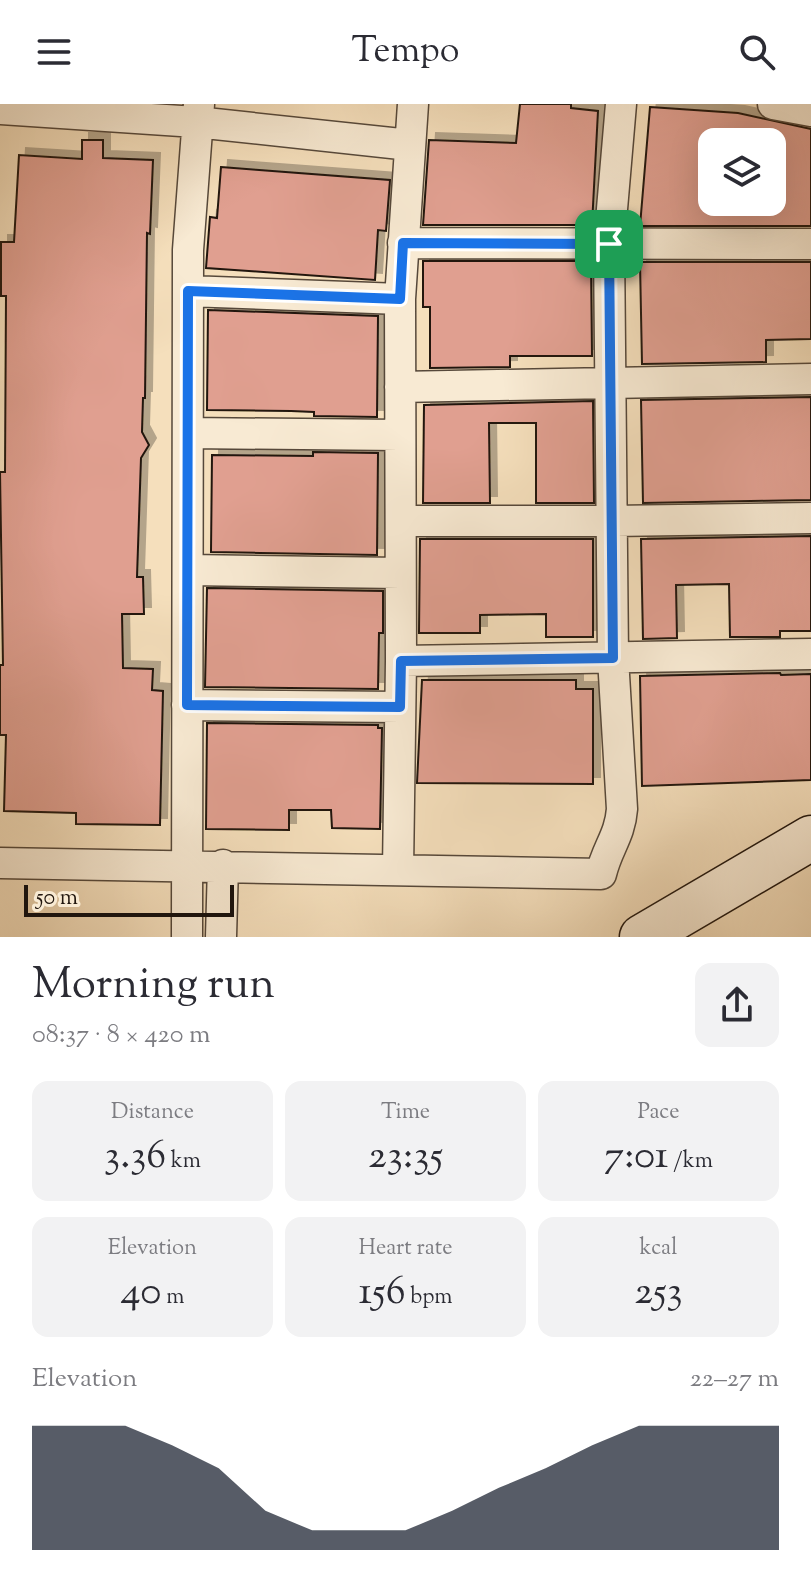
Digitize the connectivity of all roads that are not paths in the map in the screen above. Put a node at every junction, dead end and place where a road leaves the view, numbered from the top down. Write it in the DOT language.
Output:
graph roads {
  1 [pos="413,104"];
  2 [pos="621,104"];
  3 [pos="773,104"];
  4 [pos="0,109"];
  5 [pos="811,111"];
  6 [pos="198,113"];
  7 [pos="410,145"];
  8 [pos="403,243"];
  9 [pos="609,244"];
  10 [pos="811,244"];
  11 [pos="188,291"];
  12 [pos="400,299"];
  13 [pos="811,379"];
  14 [pos="612,383"];
  15 [pos="400,387"];
  16 [pos="189,433"];
  17 [pos="399,435"];
  18 [pos="811,518"];
  19 [pos="401,521"];
  20 [pos="612,521"];
  21 [pos="189,570"];
  22 [pos="400,573"];
  23 [pos="811,654"];
  24 [pos="613,658"];
  25 [pos="401,661"];
  26 [pos="187,705"];
  27 [pos="400,707"];
  28 [pos="811,838"];
  29 [pos="0,863"];
  30 [pos="186,865"];
  31 [pos="223,865"];
  32 [pos="398,870"];
  33 [pos="187,937"];
  34 [pos="221,937"];
  35 [pos="642,937"];
  1 -- 7 [label="street"];
  2 -- 9 [label="street"];
  3 -- 5 [label="street"];
  4 -- 6 [label="street"];
  6 -- 7 [label="street"];
  6 -- 11 [label="street"];
  7 -- 8 [label="street"];
  8 -- 9 [label="street"];
  8 -- 12 [label="street"];
  9 -- 10 [label="street"];
  9 -- 14 [label="street"];
  11 -- 12 [label="street"];
  11 -- 16 [label="street"];
  12 -- 15 [label="street"];
  13 -- 14 [label="street"];
  14 -- 15 [label="street"];
  14 -- 20 [label="street"];
  15 -- 17 [label="street"];
  16 -- 17 [label="street"];
  16 -- 21 [label="street"];
  17 -- 19 [label="street"];
  18 -- 20 [label="street"];
  19 -- 20 [label="street"];
  19 -- 22 [label="street"];
  20 -- 24 [label="street"];
  21 -- 22 [label="street"];
  21 -- 26 [label="street"];
  22 -- 25 [label="street"];
  23 -- 24 [label="street"];
  24 -- 25 [label="street"];
  24 -- 32 [label="street"];
  25 -- 27 [label="street"];
  26 -- 27 [label="street"];
  26 -- 30 [label="street"];
  27 -- 32 [label="street"];
  28 -- 35 [label="main road"];
  29 -- 30 [label="street"];
  30 -- 31 [label="street"];
  30 -- 33 [label="street"];
  31 -- 32 [label="street"];
  31 -- 34 [label="street"];
}
